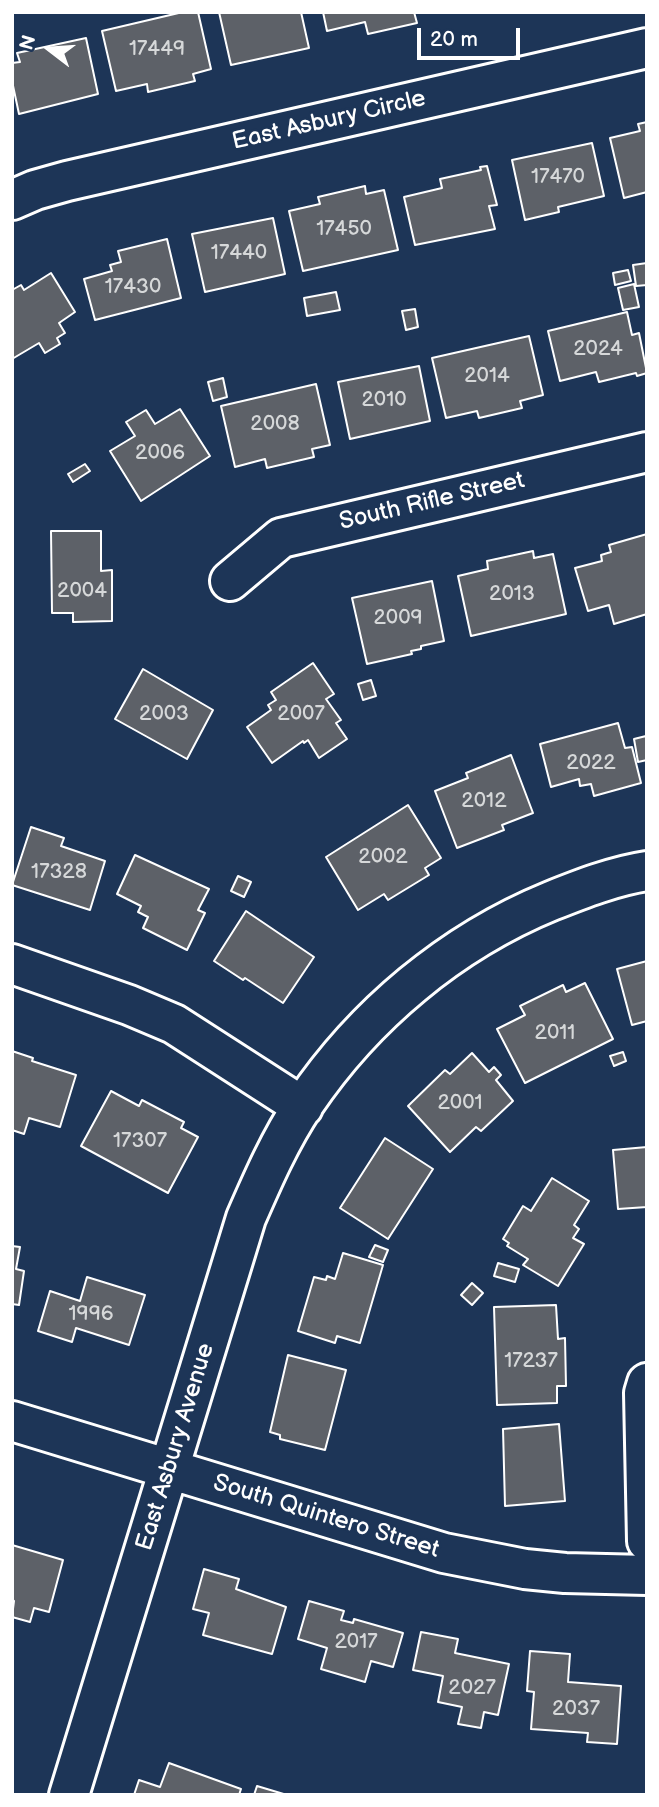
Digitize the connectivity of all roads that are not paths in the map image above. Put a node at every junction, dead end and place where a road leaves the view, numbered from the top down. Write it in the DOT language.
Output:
graph roads {
  1 [pos="647,48"];
  2 [pos="12,200"];
  3 [pos="647,452"];
  4 [pos="230,581"];
  5 [pos="647,871"];
  6 [pos="12,964"];
  7 [pos="303,1107"];
  8 [pos="647,1383"];
  9 [pos="12,1422"];
  10 [pos="168,1469"];
  11 [pos="647,1541"];
  12 [pos="647,1576"];
  13 [pos="69,1795"];
  1 -- 2 [label="street, East Asbury Circle"];
  3 -- 4 [label="street, South Rifle Street"];
  5 -- 7 [label="street, East Asbury Avenue"];
  6 -- 7 [label="street"];
  7 -- 10 [label="street, East Asbury Avenue"];
  8 -- 11 [label="street"];
  9 -- 10 [label="street, South Quintero Street"];
  10 -- 12 [label="street, South Quintero Street"];
  10 -- 13 [label="street, East Asbury Avenue"];
}
